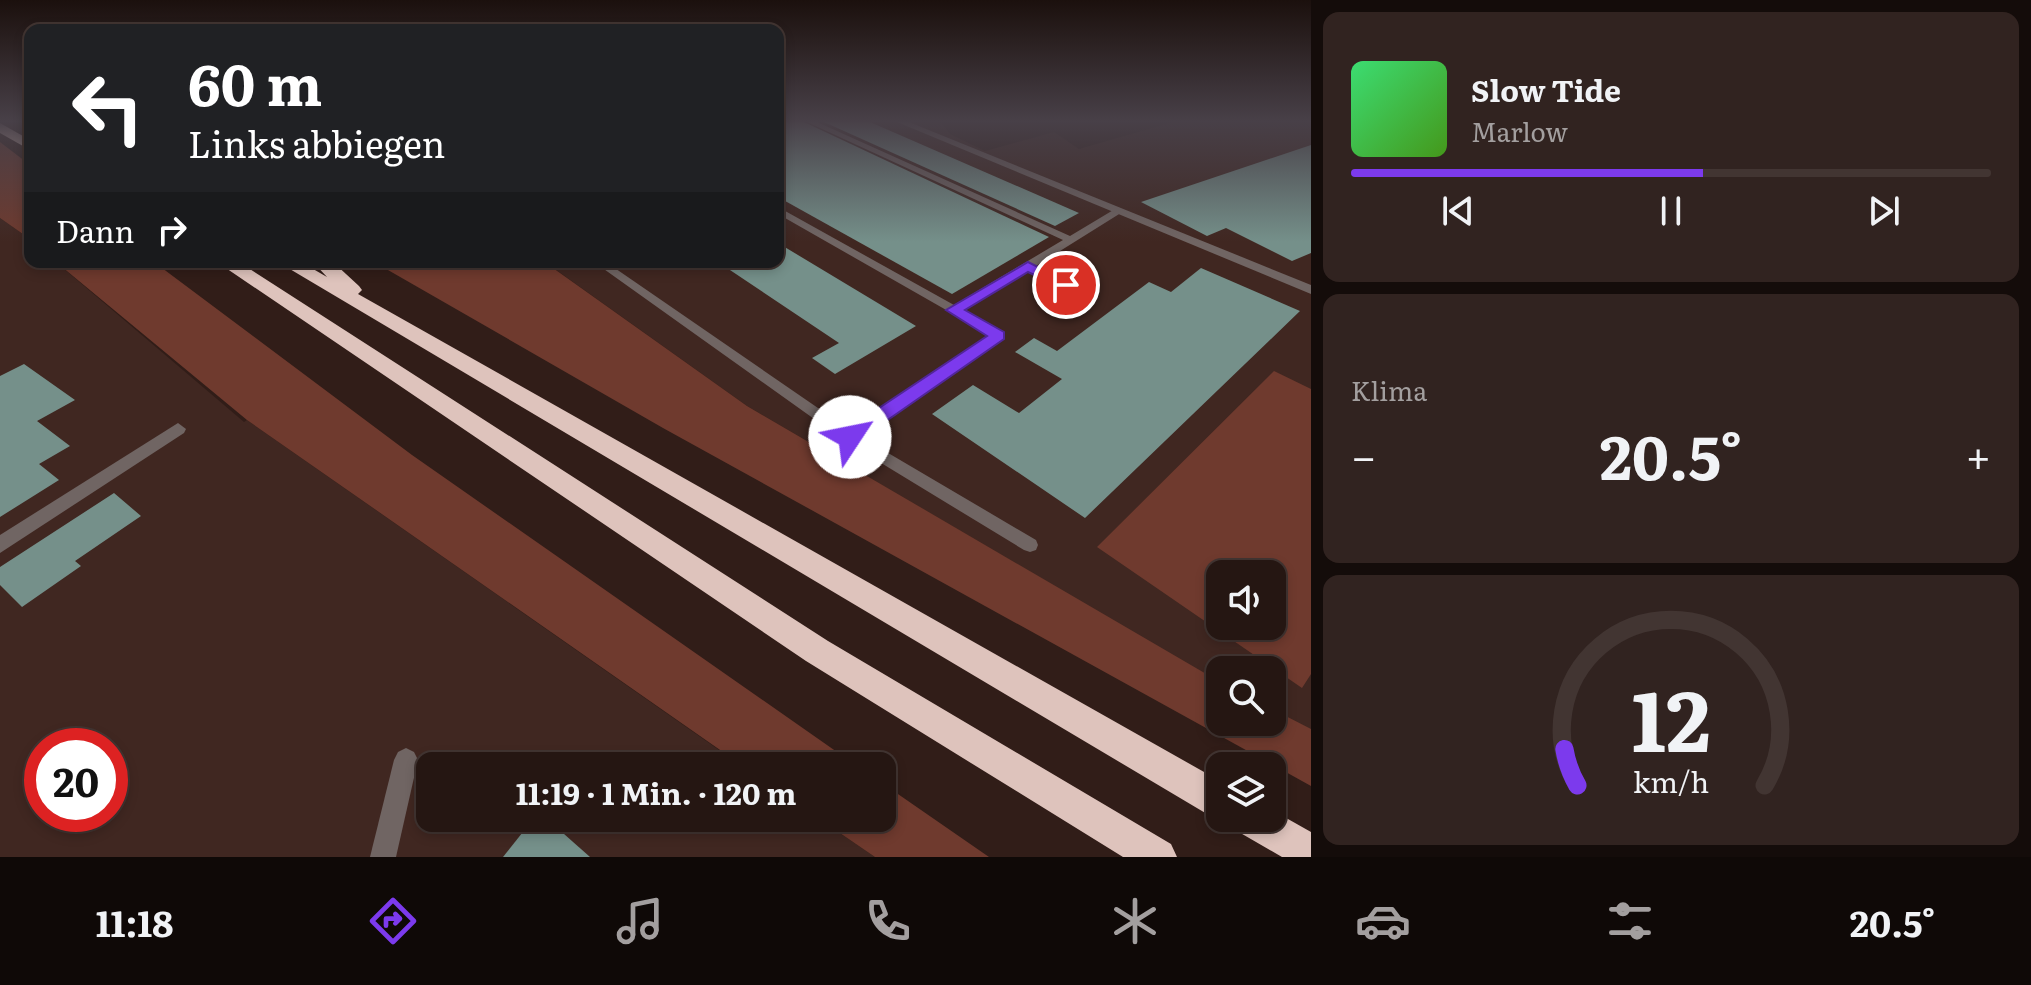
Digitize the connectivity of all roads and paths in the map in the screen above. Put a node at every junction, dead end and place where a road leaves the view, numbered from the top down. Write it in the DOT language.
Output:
graph roads {
  1 [pos="899,162"];
  2 [pos="1000,162"];
  3 [pos="1119,211"];
  4 [pos="784,213"];
  5 [pos="1071,240"];
  6 [pos="1028,266"];
  7 [pos="235,268"];
  8 [pos="297,268"];
  9 [pos="328,268"];
  10 [pos="608,268"];
  11 [pos="1311,290"];
  12 [pos="1086,294"];
  13 [pos="954,310"];
  14 [pos="382,320"];
  15 [pos="178,429"];
  16 [pos="850,437"];
  17 [pos="0,545"];
  18 [pos="1030,545"];
  19 [pos="406,760"];
  20 [pos="1206,793"];
  21 [pos="1274,832"];
  22 [pos="1311,853"];
  23 [pos="383,857"];
  24 [pos="1158,857"];
  1 -- 5 [label="lane"];
  2 -- 3 [label="street"];
  3 -- 5 [label="lane"];
  3 -- 11 [label="street"];
  4 -- 13 [label="lane"];
  5 -- 6 [label="lane"];
  6 -- 12 [label="lane"];
  6 -- 13 [label="lane"];
  7 -- 24 [label="highway"];
  8 -- 14 [label="highway"];
  9 -- 14 [label="highway"];
  10 -- 16 [label="lane"];
  13 -- 16 [label="lane"];
  14 -- 20 [label="highway"];
  15 -- 17 [label="street"];
  16 -- 18 [label="lane"];
  19 -- 23 [label="street"];
  21 -- 22 [label="highway"];
}
